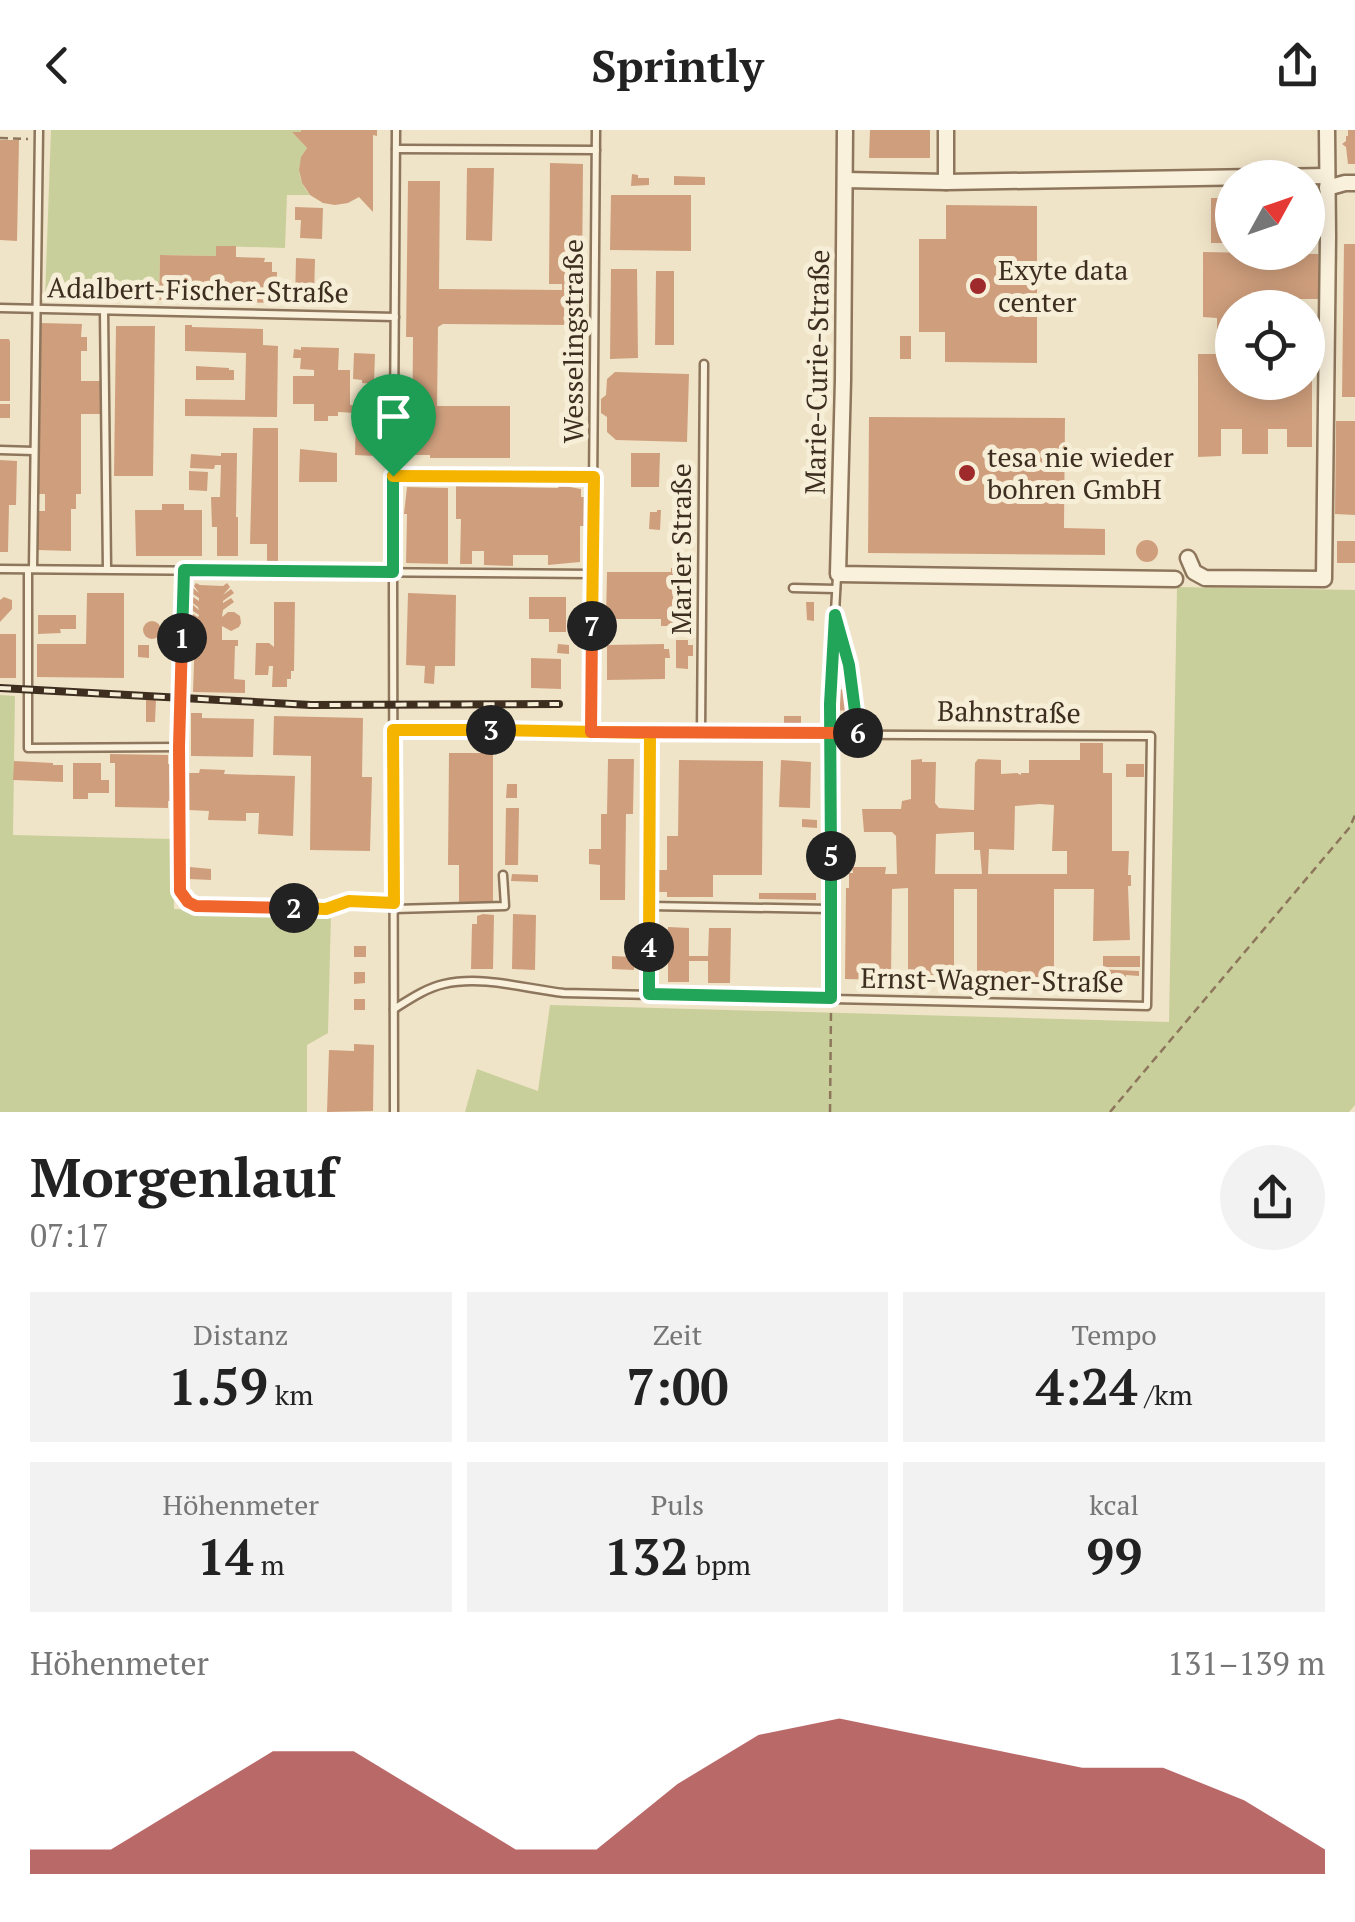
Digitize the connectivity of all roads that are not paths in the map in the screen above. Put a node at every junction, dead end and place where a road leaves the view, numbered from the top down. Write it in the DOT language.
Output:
graph roads {
  1 [pos="40,130"];
  2 [pos="396,130"];
  3 [pos="596,130"];
  4 [pos="845,130"];
  5 [pos="946,130"];
  6 [pos="1327,130"];
  7 [pos="396,149"];
  8 [pos="596,150"];
  9 [pos="845,180"];
  10 [pos="946,182"];
  11 [pos="1327,182"];
  12 [pos="1355,183"];
  13 [pos="0,308"];
  14 [pos="35,308"];
  15 [pos="104,311"];
  16 [pos="395,318"];
  17 [pos="704,364"];
  18 [pos="0,450"];
  19 [pos="34,452"];
  20 [pos="393,476"];
  21 [pos="594,477"];
  22 [pos="1188,558"];
  23 [pos="0,569"];
  24 [pos="30,569"];
  25 [pos="107,570"];
  26 [pos="184,570"];
  27 [pos="393,572"];
  28 [pos="592,574"];
  29 [pos="1175,579"];
  30 [pos="837,582"];
  31 [pos="793,588"];
  32 [pos="835,615"];
  33 [pos="393,730"];
  34 [pos="591,732"];
  35 [pos="650,733"];
  36 [pos="830,733"];
  37 [pos="866,733"];
  38 [pos="701,734"];
  39 [pos="1151,736"];
  40 [pos="179,747"];
  41 [pos="503,874"];
  42 [pos="394,906"];
  43 [pos="649,906"];
  44 [pos="831,909"];
  45 [pos="649,994"];
  46 [pos="831,998"];
  47 [pos="394,1009"];
  48 [pos="394,1112"];
  1 -- 14 [label="lane"];
  2 -- 7 [label="lane"];
  3 -- 8 [label="lane, Wesselingstraße"];
  4 -- 9 [label="street, Marie-Curie-Straße"];
  5 -- 10 [label="street"];
  6 -- 11 [label="street"];
  7 -- 8 [label="lane"];
  7 -- 16 [label="lane"];
  8 -- 21 [label="lane, Wesselingstraße"];
  9 -- 10 [label="street"];
  9 -- 30 [label="street, Marie-Curie-Straße"];
  10 -- 11 [label="street"];
  11 -- 12 [label="street"];
  11 -- 22 [label="street"];
  13 -- 14 [label="lane, Adalbert-Fischer-Straße"];
  14 -- 15 [label="lane, Adalbert-Fischer-Straße"];
  14 -- 19 [label="lane"];
  15 -- 16 [label="lane, Adalbert-Fischer-Straße"];
  15 -- 25 [label="lane"];
  16 -- 20 [label="lane"];
  17 -- 38 [label="lane, Marler Straße"];
  18 -- 19 [label="lane"];
  19 -- 24 [label="lane"];
  20 -- 21 [label="lane"];
  20 -- 27 [label="lane"];
  21 -- 28 [label="lane, Wesselingstraße"];
  23 -- 24 [label="lane"];
  24 -- 25 [label="lane"];
  24 -- 40 [label="lane"];
  25 -- 26 [label="lane"];
  26 -- 27 [label="lane"];
  26 -- 40 [label="lane"];
  27 -- 28 [label="lane"];
  27 -- 33 [label="lane"];
  28 -- 34 [label="lane, Wesselingstraße"];
  29 -- 30 [label="street"];
  30 -- 31 [label="lane"];
  30 -- 32 [label="lane, Marie-Curie-Straße"];
  32 -- 36 [label="lane, Marie-Curie-Straße"];
  32 -- 37 [label="lane"];
  33 -- 34 [label="lane, Bahnstraße"];
  33 -- 42 [label="lane"];
  34 -- 35 [label="lane, Bahnstraße"];
  35 -- 38 [label="lane, Bahnstraße"];
  35 -- 43 [label="lane"];
  36 -- 37 [label="lane, Bahnstraße"];
  36 -- 38 [label="lane, Bahnstraße"];
  36 -- 44 [label="lane"];
  37 -- 39 [label="lane, Bahnstraße"];
  39 -- 46 [label="lane, Ernst-Wagner-Straße"];
  40 -- 42 [label="lane"];
  41 -- 42 [label="lane"];
  42 -- 47 [label="lane"];
  43 -- 44 [label="lane"];
  43 -- 45 [label="lane"];
  44 -- 46 [label="lane"];
  45 -- 46 [label="lane, Ernst-Wagner-Straße"];
  45 -- 47 [label="lane, Ernst-Wagner-Straße"];
  47 -- 48 [label="lane"];
}
